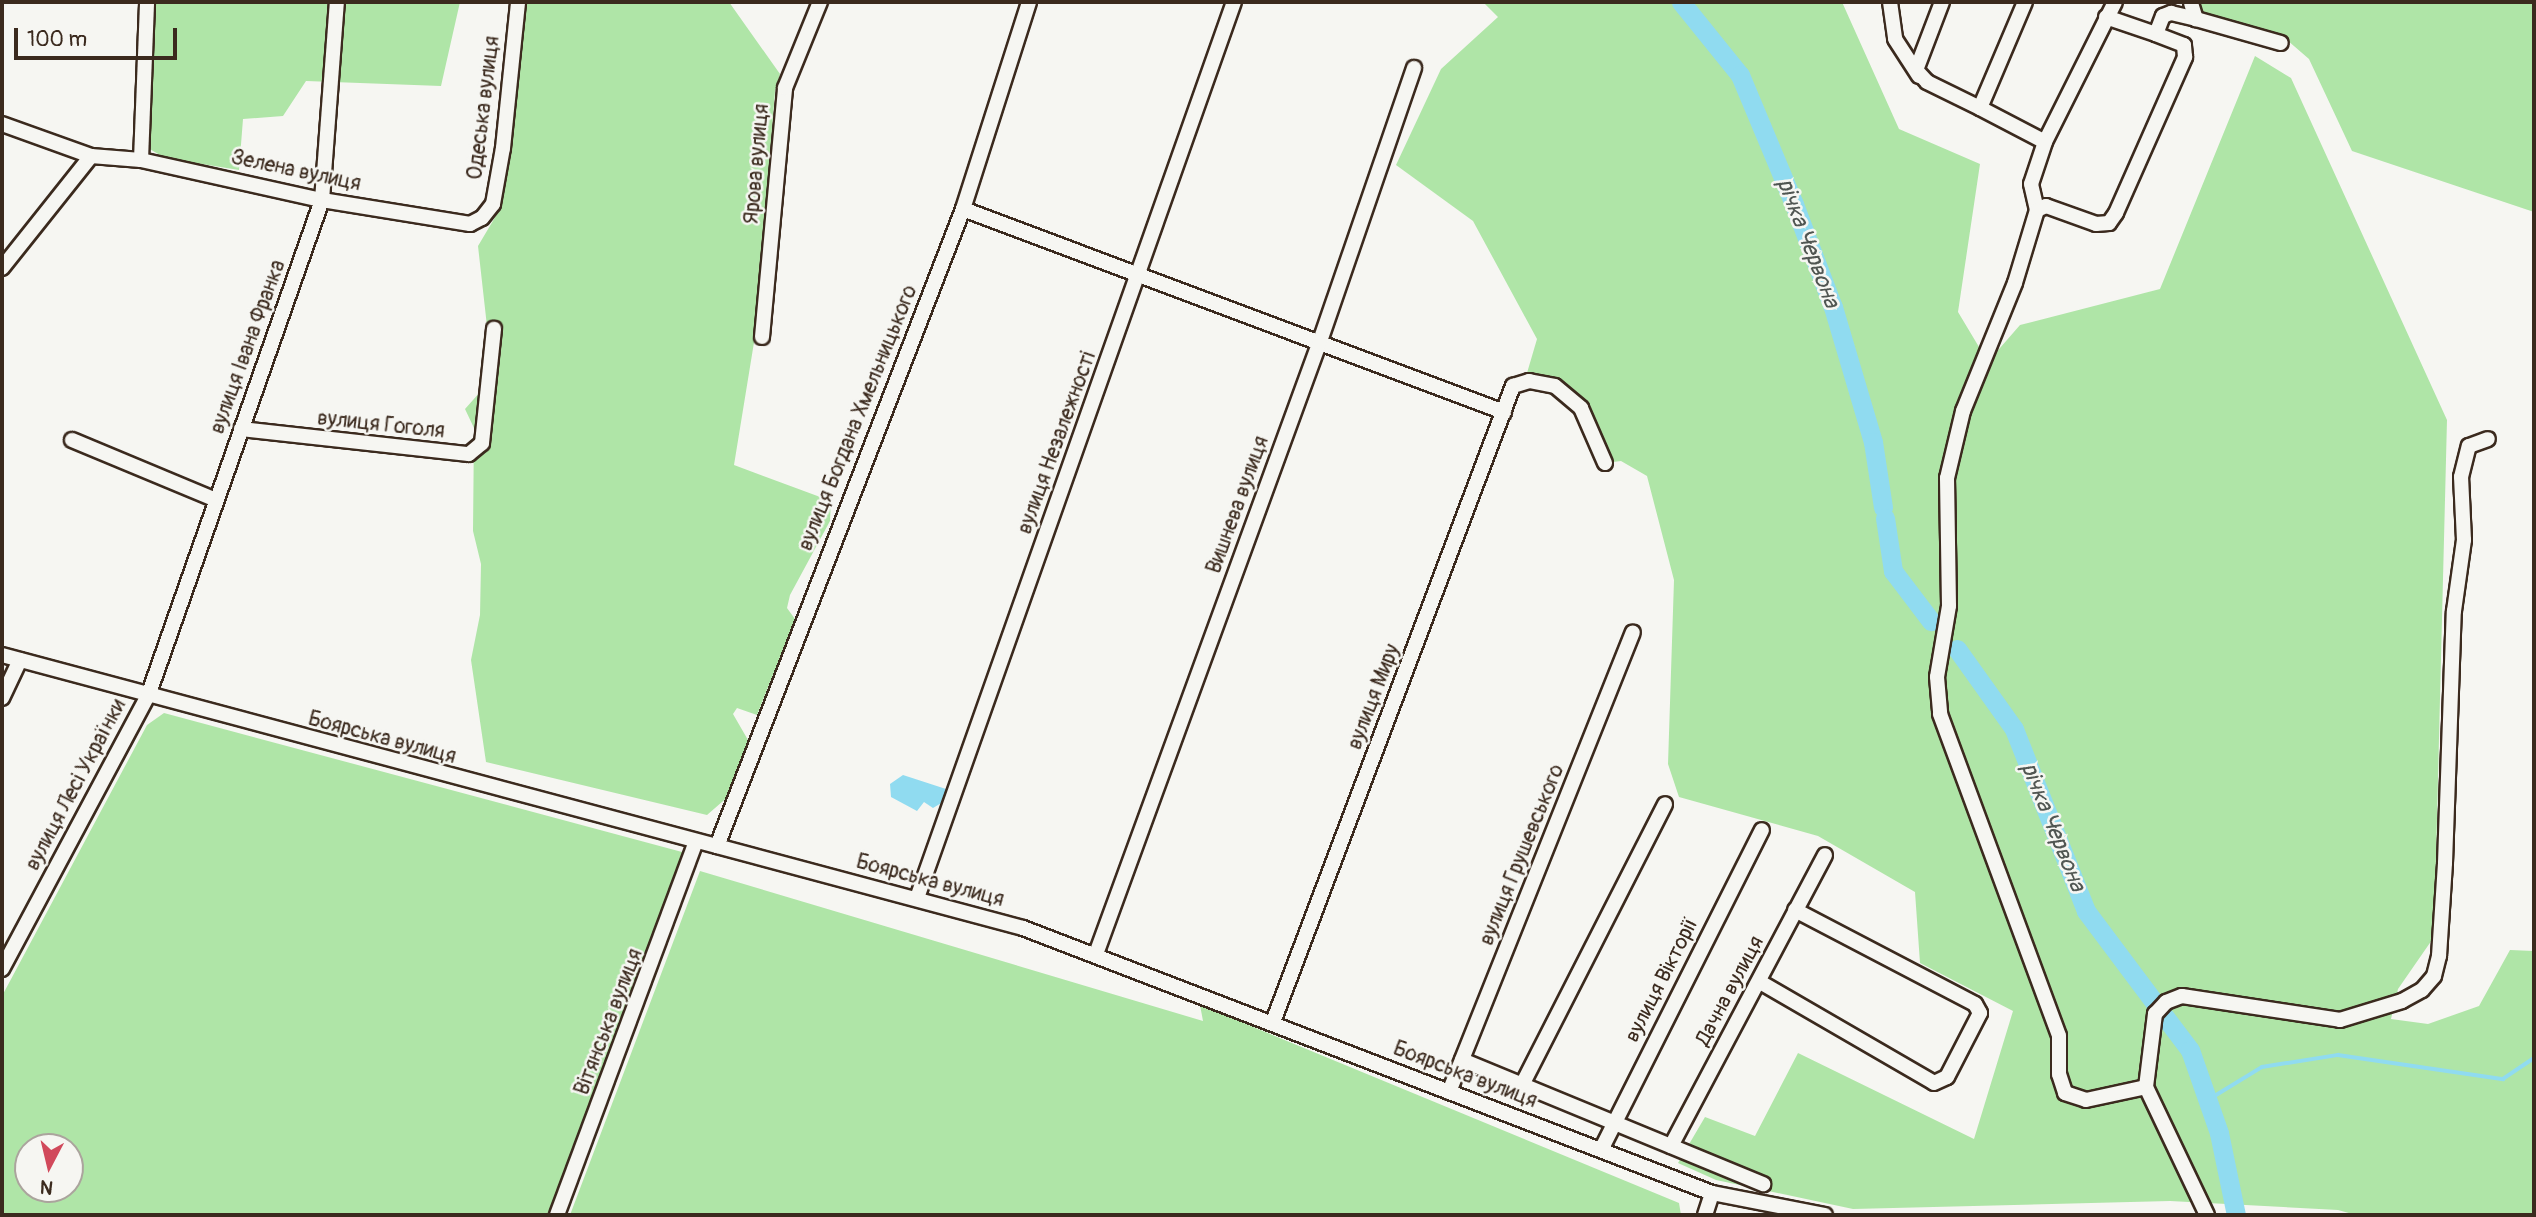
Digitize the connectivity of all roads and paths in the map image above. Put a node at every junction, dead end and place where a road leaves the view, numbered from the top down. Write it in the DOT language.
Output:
graph roads {
  1 [pos="147,2"];
  2 [pos="337,2"];
  3 [pos="518,2"];
  4 [pos="820,2"];
  5 [pos="1028,2"];
  6 [pos="1234,2"];
  7 [pos="1890,2"];
  8 [pos="1942,2"];
  9 [pos="2025,2"];
  10 [pos="2115,2"];
  11 [pos="2191,3"];
  12 [pos="2106,17"];
  13 [pos="2196,19"];
  14 [pos="2156,34"];
  15 [pos="2281,43"];
  16 [pos="1414,68"];
  17 [pos="1920,77"];
  18 [pos="1980,108"];
  19 [pos="2,124"];
  20 [pos="2045,142"];
  21 [pos="91,156"];
  22 [pos="141,160"];
  23 [pos="322,200"];
  24 [pos="963,209"];
  25 [pos="2037,210"];
  26 [pos="443,220"];
  27 [pos="2,268"];
  28 [pos="1140,272"];
  29 [pos="494,329"];
  30 [pos="762,337"];
  31 [pos="1319,344"];
  32 [pos="1504,412"];
  33 [pos="241,429"];
  34 [pos="2488,439"];
  35 [pos="72,440"];
  36 [pos="1605,463"];
  37 [pos="214,499"];
  38 [pos="1633,633"];
  39 [pos="2,655"];
  40 [pos="20,660"];
  41 [pos="148,695"];
  42 [pos="2,698"];
  43 [pos="1665,804"];
  44 [pos="1762,830"];
  45 [pos="696,842"];
  46 [pos="717,846"];
  47 [pos="1825,855"];
  48 [pos="917,898"];
  49 [pos="1796,910"];
  50 [pos="1096,954"];
  51 [pos="2,969"];
  52 [pos="1760,982"];
  53 [pos="1273,1022"];
  54 [pos="1462,1060"];
  55 [pos="1522,1085"];
  56 [pos="2147,1087"];
  57 [pos="1449,1092"];
  58 [pos="1614,1123"];
  59 [pos="1671,1146"];
  60 [pos="1601,1150"];
  61 [pos="1763,1184"];
  62 [pos="1712,1193"];
  63 [pos="557,1215"];
  64 [pos="1705,1215"];
  65 [pos="1825,1215"];
  66 [pos="2207,1215"];
  1 -- 22 [label="street"];
  2 -- 23 [label="street, вулиця Івана Франка"];
  3 -- 26 [label="street, Одеська вулиця"];
  4 -- 30 [label="street, Ярова вулиця"];
  5 -- 24 [label="street, вулиця Богдана Хмельницького"];
  6 -- 28 [label="street, вулиця Незалежності"];
  7 -- 17 [label="street"];
  8 -- 17 [label="street"];
  9 -- 18 [label="street"];
  10 -- 12 [label="street"];
  11 -- 13 [label="street"];
  12 -- 14 [label="street"];
  12 -- 20 [label="street"];
  13 -- 14 [label="street"];
  13 -- 15 [label="street"];
  14 -- 25 [label="street"];
  16 -- 31 [label="street, Вишнева вулиця"];
  17 -- 18 [label="street"];
  18 -- 20 [label="street"];
  19 -- 21 [label="street, Зелена вулиця"];
  20 -- 25 [label="street"];
  21 -- 22 [label="street, Зелена вулиця"];
  21 -- 27 [label="street"];
  22 -- 23 [label="street, Зелена вулиця"];
  23 -- 26 [label="street, Зелена вулиця"];
  23 -- 33 [label="street, вулиця Івана Франка"];
  24 -- 28 [label="street"];
  24 -- 46 [label="street, вулиця Богдана Хмельницького"];
  25 -- 56 [label="street"];
  28 -- 31 [label="street"];
  28 -- 48 [label="street, вулиця Незалежності"];
  29 -- 33 [label="street, вулиця Гоголя"];
  31 -- 32 [label="street"];
  31 -- 50 [label="street, Вишнева вулиця"];
  32 -- 36 [label="street, вулиця Миру"];
  32 -- 53 [label="street, вулиця Миру"];
  33 -- 37 [label="street, вулиця Івана Франка"];
  34 -- 56 [label="street"];
  35 -- 37 [label="street"];
  37 -- 41 [label="street, вулиця Івана Франка"];
  38 -- 54 [label="street, вулиця Грушевського"];
  39 -- 40 [label="street, Боярська вулиця"];
  40 -- 41 [label="street, Боярська вулиця"];
  40 -- 42 [label="street"];
  41 -- 45 [label="street, Боярська вулиця"];
  41 -- 51 [label="street, вулиця Лесі Українки"];
  43 -- 55 [label="street"];
  44 -- 58 [label="street, вулиця Вікторії"];
  45 -- 46 [label="street, Боярська вулиця"];
  45 -- 63 [label="street, Вітянська вулиця"];
  46 -- 48 [label="street, Боярська вулиця"];
  47 -- 49 [label="street, Дачна вулиця"];
  48 -- 50 [label="street, Боярська вулиця"];
  49 -- 52 [label="street, Дачна вулиця"];
  49 -- 52 [label="street"];
  50 -- 53 [label="street, Боярська вулиця"];
  52 -- 59 [label="street, Дачна вулиця"];
  53 -- 57 [label="street, Боярська вулиця"];
  54 -- 55 [label="street"];
  54 -- 57 [label="street, вулиця Грушевського"];
  55 -- 58 [label="street"];
  56 -- 66 [label="street"];
  57 -- 60 [label="street, Боярська вулиця"];
  58 -- 59 [label="street"];
  58 -- 60 [label="street, вулиця Вікторії"];
  59 -- 61 [label="street"];
  60 -- 62 [label="street, Боярська вулиця"];
  62 -- 64 [label="street"];
  62 -- 65 [label="street, Боярська вулиця"];
}
